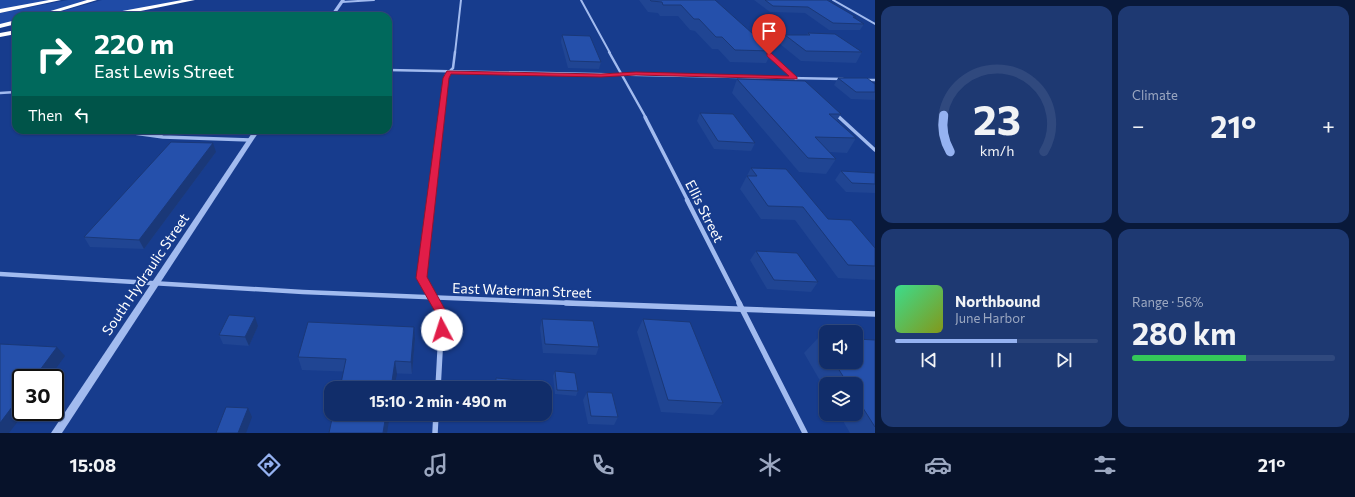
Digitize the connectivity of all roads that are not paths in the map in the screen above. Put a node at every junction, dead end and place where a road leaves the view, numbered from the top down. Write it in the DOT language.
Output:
graph roads {
  1 [pos="58,0"];
  2 [pos="94,0"];
  3 [pos="192,0"];
  4 [pos="374,0"];
  5 [pos="461,0"];
  6 [pos="582,0"];
  7 [pos="833,0"];
  8 [pos="343,1"];
  9 [pos="0,11"];
  10 [pos="51,12"];
  11 [pos="128,12"];
  12 [pos="335,12"];
  13 [pos="12,23"];
  14 [pos="875,24"];
  15 [pos="0,26"];
  16 [pos="12,33"];
  17 [pos="0,35"];
  18 [pos="764,49"];
  19 [pos="392,70"];
  20 [pos="449,72"];
  21 [pos="622,74"];
  22 [pos="795,78"];
  23 [pos="848,79"];
  24 [pos="863,80"];
  25 [pos="875,80"];
  26 [pos="801,84"];
  27 [pos="12,92"];
  28 [pos="0,93"];
  29 [pos="830,109"];
  30 [pos="130,134"];
  31 [pos="254,134"];
  32 [pos="250,140"];
  33 [pos="875,150"];
  34 [pos="0,274"];
  35 [pos="155,283"];
  36 [pos="432,297"];
  37 [pos="742,310"];
  38 [pos="875,314"];
  39 [pos="438,381"];
  40 [pos="436,421"];
  41 [pos="56,433"];
  42 [pos="435,433"];
  43 [pos="805,433"];
  1 -- 9 [label="highway"];
  2 -- 10 [label="highway"];
  3 -- 11 [label="highway"];
  4 -- 8 [label="street"];
  5 -- 20 [label="street"];
  6 -- 21 [label="street, Ellis Street"];
  7 -- 14 [label="street"];
  8 -- 12 [label="street"];
  13 -- 15 [label="highway"];
  16 -- 17 [label="highway"];
  18 -- 22 [label="street"];
  19 -- 20 [label="street"];
  20 -- 21 [label="street"];
  20 -- 36 [label="street"];
  21 -- 22 [label="street"];
  21 -- 37 [label="street, Ellis Street"];
  22 -- 23 [label="street"];
  22 -- 26 [label="street"];
  24 -- 25 [label="street"];
  27 -- 28 [label="street"];
  29 -- 33 [label="street"];
  30 -- 32 [label="street"];
  31 -- 32 [label="street, South Hydraulic Street"];
  32 -- 35 [label="street, South Hydraulic Street"];
  34 -- 35 [label="street, East Waterman Street"];
  35 -- 36 [label="street, East Waterman Street"];
  35 -- 41 [label="street, South Hydraulic Street"];
  36 -- 37 [label="street, East Waterman Street"];
  36 -- 39 [label="street"];
  37 -- 38 [label="street, East Waterman Street"];
  37 -- 43 [label="street, Ellis Street"];
  40 -- 42 [label="street"];
}
